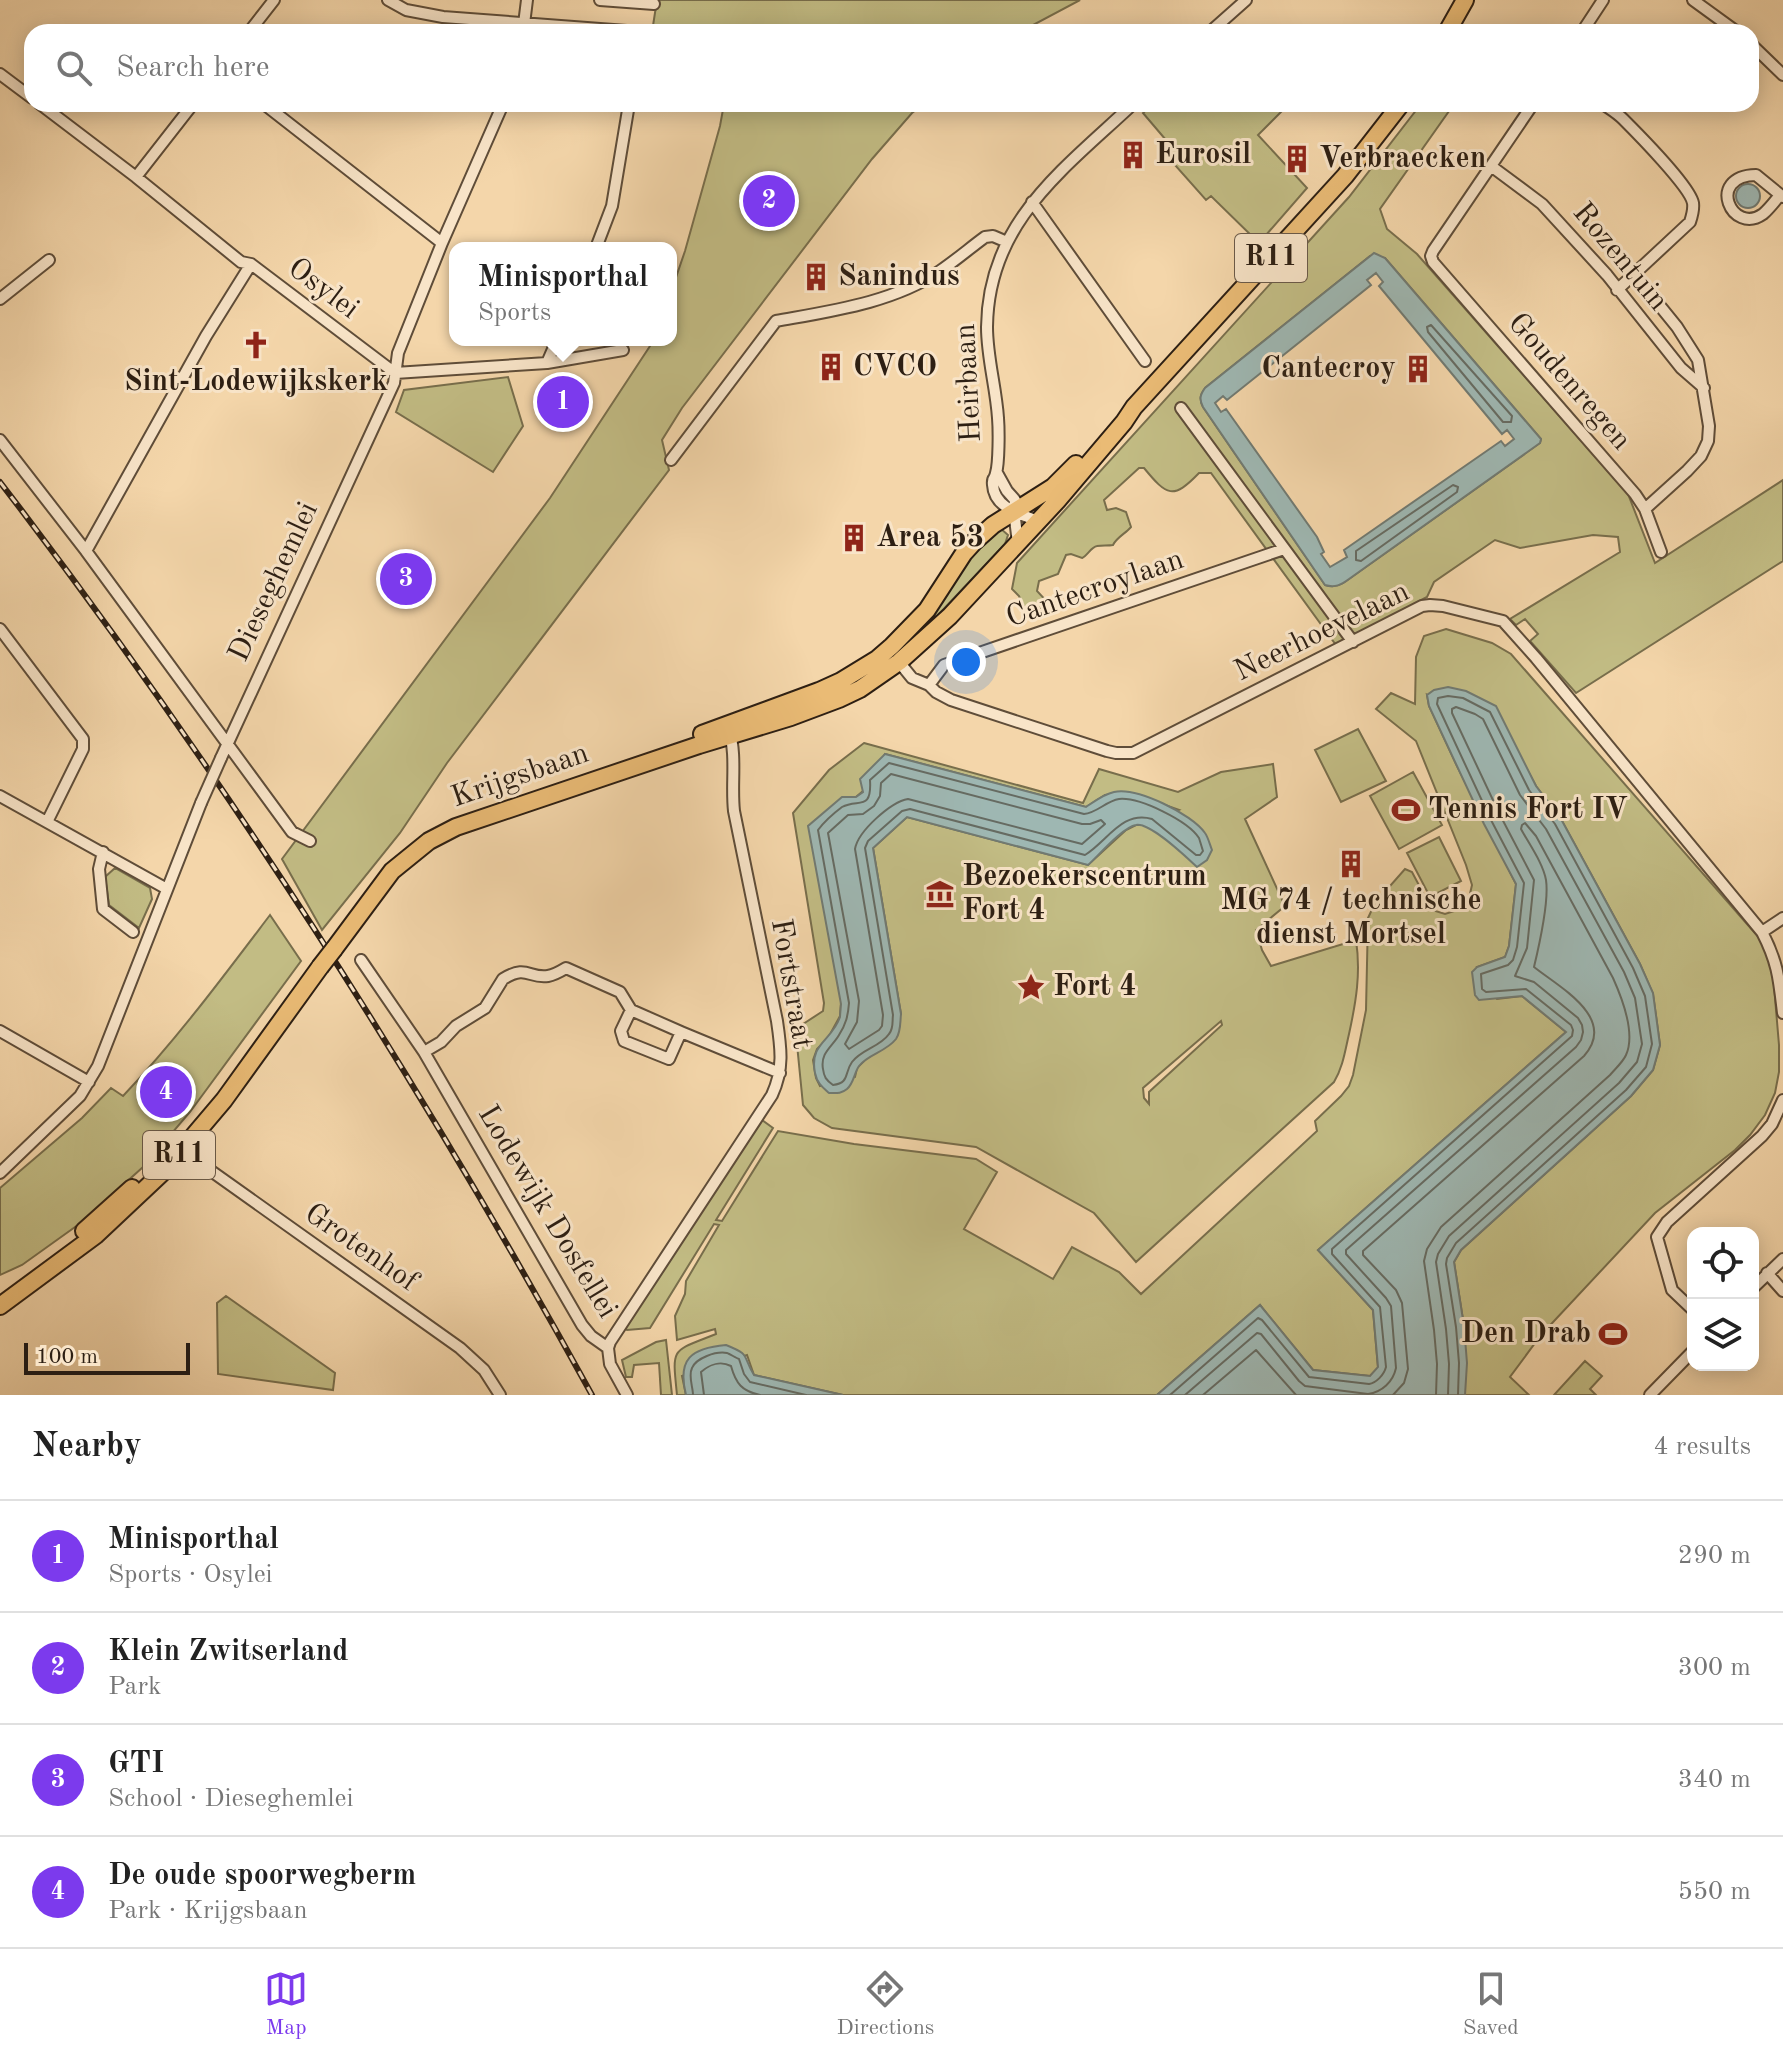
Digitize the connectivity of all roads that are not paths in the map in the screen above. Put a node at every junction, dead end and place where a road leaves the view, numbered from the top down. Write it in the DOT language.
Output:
graph roads {
  1 [pos="274,0"];
  2 [pos="388,0"];
  3 [pos="527,0"];
  4 [pos="600,0"];
  5 [pos="1246,0"];
  6 [pos="1465,0"];
  7 [pos="1603,0"];
  8 [pos="1693,0"];
  9 [pos="654,4"];
  10 [pos="255,24"];
  11 [pos="499,24"];
  12 [pos="524,24"];
  13 [pos="1219,24"];
  14 [pos="1452,24"];
  15 [pos="1587,24"];
  16 [pos="1726,24"];
  17 [pos="1759,52"];
  18 [pos="0,74"];
  19 [pos="1783,75"];
  20 [pos="24,92"];
  21 [pos="51,112"];
  22 [pos="187,112"];
  23 [pos="274,112"];
  24 [pos="499,112"];
  25 [pos="628,112"];
  26 [pos="1125,112"];
  27 [pos="1395,112"];
  28 [pos="1528,112"];
  29 [pos="1614,112"];
  30 [pos="1491,166"];
  31 [pos="136,177"];
  32 [pos="1782,196"];
  33 [pos="1032,202"];
  34 [pos="598,242"];
  35 [pos="1007,242"];
  36 [pos="442,243"];
  37 [pos="49,260"];
  38 [pos="251,264"];
  39 [pos="1634,274"];
  40 [pos="1617,290"];
  41 [pos="0,299"];
  42 [pos="554,346"];
  43 [pos="623,350"];
  44 [pos="1145,361"];
  45 [pos="547,363"];
  46 [pos="395,373"];
  47 [pos="1704,388"];
  48 [pos="1134,407"];
  49 [pos="1181,408"];
  50 [pos="0,440"];
  51 [pos="671,460"];
  52 [pos="1645,509"];
  53 [pos="1014,511"];
  54 [pos="1038,521"];
  55 [pos="1018,543"];
  56 [pos="1284,549"];
  57 [pos="86,551"];
  58 [pos="1661,552"];
  59 [pos="0,629"];
  60 [pos="1353,642"];
  61 [pos="899,662"];
  62 [pos="929,685"];
  63 [pos="729,730"];
  64 [pos="226,743"];
  65 [pos="0,796"];
  66 [pos="47,822"];
  67 [pos="310,841"];
  68 [pos="103,852"];
  69 [pos="167,889"];
  70 [pos="1783,918"];
  71 [pos="133,932"];
  72 [pos="1762,932"];
  73 [pos="361,960"];
  74 [pos="318,963"];
  75 [pos="631,1010"];
  76 [pos="1783,1013"];
  77 [pos="0,1031"];
  78 [pos="681,1032"];
  79 [pos="424,1052"];
  80 [pos="780,1073"];
  81 [pos="89,1082"];
  82 [pos="1783,1100"];
  83 [pos="183,1151"];
  84 [pos="0,1173"];
  85 [pos="1783,1259"];
  86 [pos="1767,1273"];
  87 [pos="1759,1282"];
  88 [pos="1783,1291"];
  89 [pos="0,1293"];
  90 [pos="1687,1304"];
  91 [pos="0,1306"];
  92 [pos="608,1348"];
  93 [pos="1687,1357"];
  94 [pos="500,1395"];
  95 [pos="627,1395"];
  96 [pos="1650,1395"];
  1 -- 10 [label="street"];
  2 -- 11 [label="street"];
  3 -- 12 [label="street"];
  4 -- 9 [label="street"];
  5 -- 13 [label="street"];
  6 -- 14 [label="main road"];
  7 -- 15 [label="street"];
  8 -- 16 [label="street"];
  17 -- 19 [label="street"];
  18 -- 20 [label="street"];
  21 -- 31 [label="street, Osylei"];
  22 -- 31 [label="street"];
  23 -- 36 [label="street"];
  24 -- 36 [label="street, Dieseghemlei"];
  25 -- 34 [label="street"];
  26 -- 33 [label="street, Heirbaan"];
  27 -- 48 [label="main road, Krijgsbaan / R11"];
  28 -- 30 [label="street"];
  29 -- 39 [label="street"];
  30 -- 40 [label="street, Rozentuin"];
  30 -- 52 [label="street, Goudenregen"];
  31 -- 38 [label="street, Osylei"];
  32 -- 32 [label="street"];
  33 -- 35 [label="street, Heirbaan"];
  33 -- 44 [label="street"];
  35 -- 51 [label="street"];
  35 -- 53 [label="street, Heirbaan"];
  36 -- 46 [label="street, Dieseghemlei"];
  37 -- 41 [label="street"];
  38 -- 46 [label="street, Osylei"];
  38 -- 57 [label="street"];
  39 -- 40 [label="street"];
  39 -- 47 [label="street, Rozentuin"];
  40 -- 47 [label="street, Rozentuin"];
  42 -- 45 [label="street"];
  43 -- 45 [label="street"];
  45 -- 46 [label="street"];
  46 -- 64 [label="street, Dieseghemlei"];
  47 -- 52 [label="street, Rozentuin"];
  48 -- 53 [label="main road, Krijgsbaan / R11"];
  48 -- 54 [label="main road, Krijgsbaan / R11"];
  49 -- 56 [label="street"];
  50 -- 57 [label="street"];
  52 -- 58 [label="street, Goudenregen"];
  53 -- 54 [label="street"];
  53 -- 55 [label="street, Heirbaan"];
  53 -- 63 [label="main road, Krijgsbaan / R11"];
  54 -- 55 [label="main road, Krijgsbaan / R11"];
  55 -- 61 [label="main road, Krijgsbaan / R11"];
  56 -- 60 [label="street"];
  56 -- 62 [label="street, Cantecroylaan"];
  57 -- 64 [label="street"];
  59 -- 66 [label="street"];
  60 -- 62 [label="street, Neerhoevelaan"];
  60 -- 72 [label="street, Neerhoevelaan"];
  61 -- 62 [label="street, Neerhoevelaan"];
  61 -- 63 [label="main road, Krijgsbaan / R11"];
  63 -- 74 [label="main road, Krijgsbaan / R11"];
  63 -- 80 [label="street, Fortstraat"];
  64 -- 67 [label="street"];
  64 -- 69 [label="street, Dieseghemlei, bridge"];
  65 -- 66 [label="street"];
  66 -- 68 [label="street"];
  68 -- 69 [label="street"];
  68 -- 71 [label="street"];
  69 -- 81 [label="street, Dieseghemlei"];
  70 -- 72 [label="street"];
  72 -- 76 [label="street, Neerhoevelaan"];
  73 -- 79 [label="street, Lodewijk Dosfellei"];
  74 -- 83 [label="main road, Krijgsbaan / R11"];
  74 -- 89 [label="main road, Krijgsbaan / R11"];
  75 -- 78 [label="street"];
  75 -- 78 [label="street"];
  75 -- 79 [label="street"];
  77 -- 81 [label="street"];
  78 -- 80 [label="street"];
  79 -- 92 [label="street, Lodewijk Dosfellei"];
  80 -- 92 [label="street, Fortstraat"];
  81 -- 84 [label="street, Dieseghemlei"];
  82 -- 90 [label="street"];
  83 -- 91 [label="main road, Krijgsbaan / R11"];
  83 -- 94 [label="street, Grotenhof"];
  85 -- 86 [label="street"];
  86 -- 87 [label="street"];
  86 -- 88 [label="street"];
  92 -- 95 [label="street, Lodewijk Dosfellei"];
  93 -- 96 [label="street"];
}
